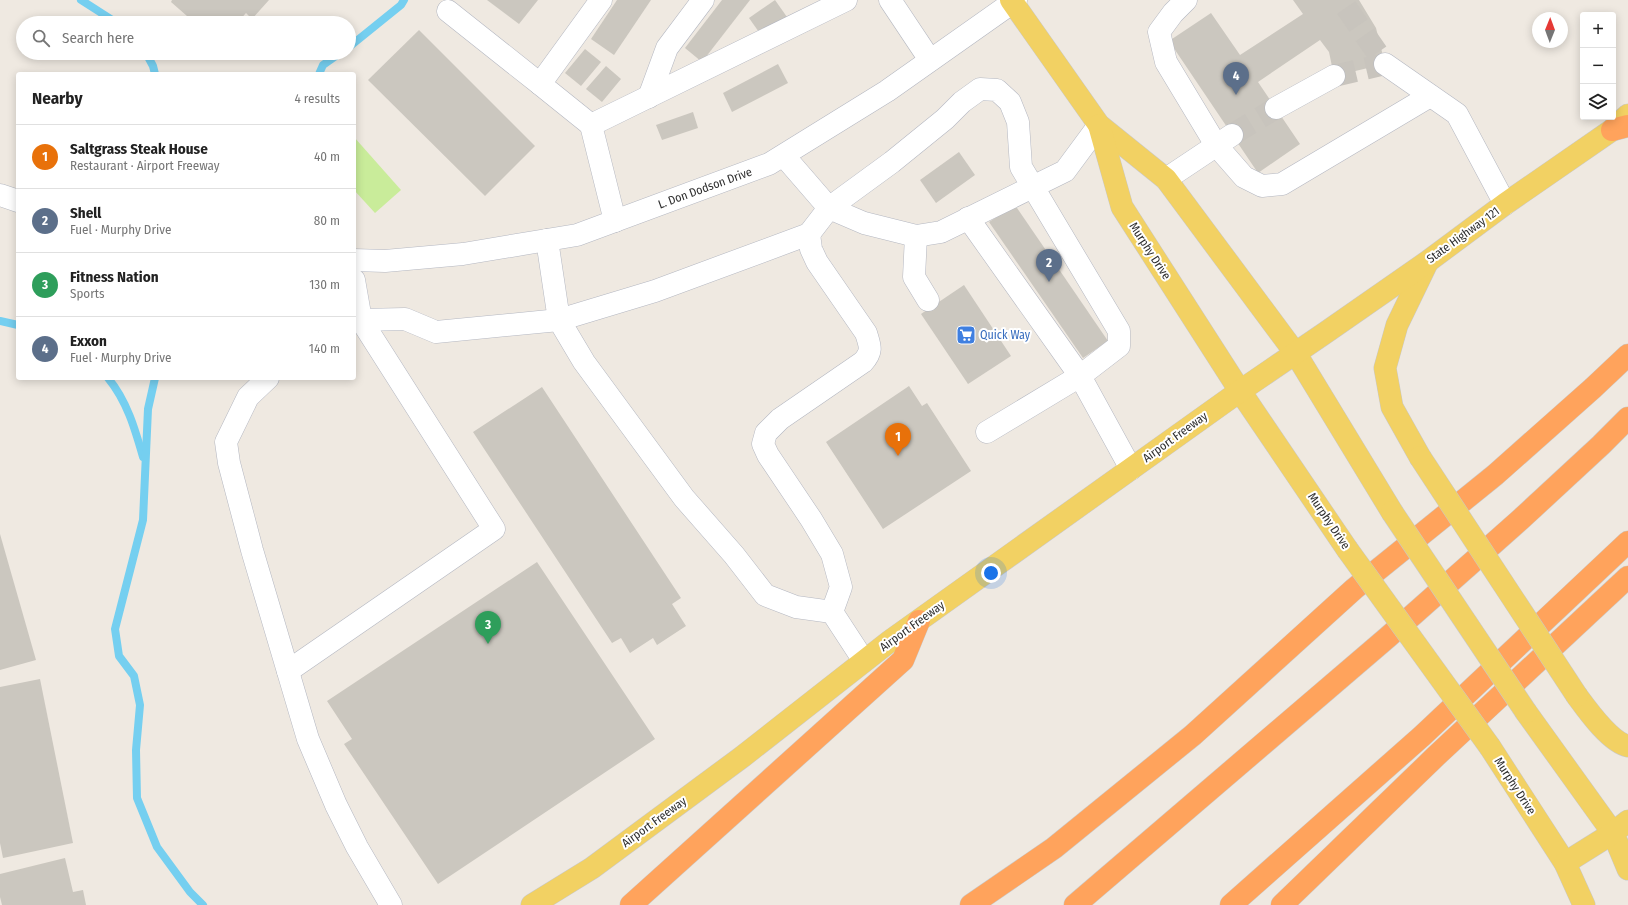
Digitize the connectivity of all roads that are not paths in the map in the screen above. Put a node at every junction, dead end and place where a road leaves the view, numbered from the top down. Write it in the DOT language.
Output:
graph roads {
  1 [pos="601,0"];
  2 [pos="703,0"];
  3 [pos="846,0"];
  4 [pos="890,0"];
  5 [pos="1186,0"];
  6 [pos="1013,1"];
  7 [pos="448,11"];
  8 [pos="930,60"];
  9 [pos="1385,64"];
  10 [pos="1334,76"];
  11 [pos="540,84"];
  12 [pos="1430,96"];
  13 [pos="649,97"];
  14 [pos="1276,108"];
  15 [pos="1628,115"];
  16 [pos="591,125"];
  17 [pos="1099,125"];
  18 [pos="1620,128"];
  19 [pos="1224,140"];
  20 [pos="784,156"];
  21 [pos="1166,179"];
  22 [pos="1033,187"];
  23 [pos="0,195"];
  24 [pos="16,200"];
  25 [pos="1505,204"];
  26 [pos="829,208"];
  27 [pos="968,218"];
  28 [pos="615,221"];
  29 [pos="809,234"];
  30 [pos="916,236"];
  31 [pos="546,240"];
  32 [pos="356,260"];
  33 [pos="1427,262"];
  34 [pos="356,300"];
  35 [pos="928,300"];
  36 [pos="559,320"];
  37 [pos="358,321"];
  38 [pos="1296,354"];
  39 [pos="1628,355"];
  40 [pos="1080,376"];
  41 [pos="266,380"];
  42 [pos="1240,391"];
  43 [pos="1628,418"];
  44 [pos="987,432"];
  45 [pos="1131,469"];
  46 [pos="1628,542"];
  47 [pos="1628,576"];
  48 [pos="832,612"];
  49 [pos="919,621"];
  50 [pos="864,661"];
  51 [pos="288,671"];
  52 [pos="1628,746"];
  53 [pos="1621,827"];
  54 [pos="1565,863"];
  55 [pos="1628,869"];
  56 [pos="391,905"];
  57 [pos="532,905"];
  58 [pos="631,905"];
  59 [pos="971,905"];
  60 [pos="1075,905"];
  61 [pos="1231,905"];
  62 [pos="1282,905"];
  63 [pos="1584,905"];
  1 -- 11 [label="street"];
  2 -- 13 [label="street"];
  3 -- 13 [label="street"];
  4 -- 8 [label="street"];
  5 -- 19 [label="street"];
  6 -- 8 [label="street, L. Don Dodson Drive"];
  6 -- 17 [label="main road, Murphy Drive"];
  7 -- 11 [label="street"];
  8 -- 20 [label="street, L. Don Dodson Drive"];
  9 -- 12 [label="street"];
  10 -- 14 [label="street"];
  11 -- 16 [label="street"];
  12 -- 19 [label="street"];
  12 -- 25 [label="street"];
  13 -- 16 [label="street"];
  15 -- 18 [label="main road, State Highway 121"];
  16 -- 28 [label="street"];
  17 -- 21 [label="main road, Murphy Drive"];
  17 -- 22 [label="street"];
  17 -- 42 [label="main road, Murphy Drive"];
  18 -- 25 [label="main road, State Highway 121"];
  19 -- 21 [label="street"];
  20 -- 26 [label="street"];
  20 -- 28 [label="street, L. Don Dodson Drive"];
  21 -- 38 [label="main road, Murphy Drive"];
  22 -- 26 [label="street"];
  22 -- 27 [label="street"];
  22 -- 40 [label="street"];
  23 -- 24 [label="street"];
  25 -- 33 [label="main road, State Highway 121"];
  26 -- 29 [label="street"];
  26 -- 30 [label="street"];
  27 -- 30 [label="street"];
  27 -- 40 [label="street"];
  28 -- 31 [label="street, L. Don Dodson Drive"];
  29 -- 36 [label="street"];
  29 -- 48 [label="street"];
  30 -- 35 [label="street"];
  31 -- 32 [label="street, L. Don Dodson Drive"];
  31 -- 36 [label="street"];
  33 -- 38 [label="main road, State Highway 121"];
  33 -- 52 [label="main road, bridge"];
  34 -- 37 [label="street"];
  36 -- 37 [label="street"];
  36 -- 48 [label="street"];
  37 -- 51 [label="street"];
  38 -- 42 [label="main road, Airport Freeway"];
  38 -- 53 [label="main road, Murphy Drive, bridge"];
  39 -- 59 [label="highway"];
  40 -- 44 [label="street"];
  40 -- 45 [label="street"];
  41 -- 51 [label="street"];
  42 -- 45 [label="main road, Airport Freeway"];
  42 -- 54 [label="main road, Murphy Drive, bridge"];
  43 -- 60 [label="highway"];
  45 -- 49 [label="main road, Airport Freeway"];
  46 -- 61 [label="highway"];
  47 -- 62 [label="highway"];
  48 -- 50 [label="street"];
  49 -- 50 [label="main road, Airport Freeway"];
  49 -- 58 [label="highway"];
  50 -- 57 [label="main road, Airport Freeway"];
  51 -- 56 [label="street"];
  53 -- 54 [label="main road"];
  53 -- 55 [label="main road, Murphy Drive"];
  54 -- 63 [label="main road, Murphy Drive"];
}
